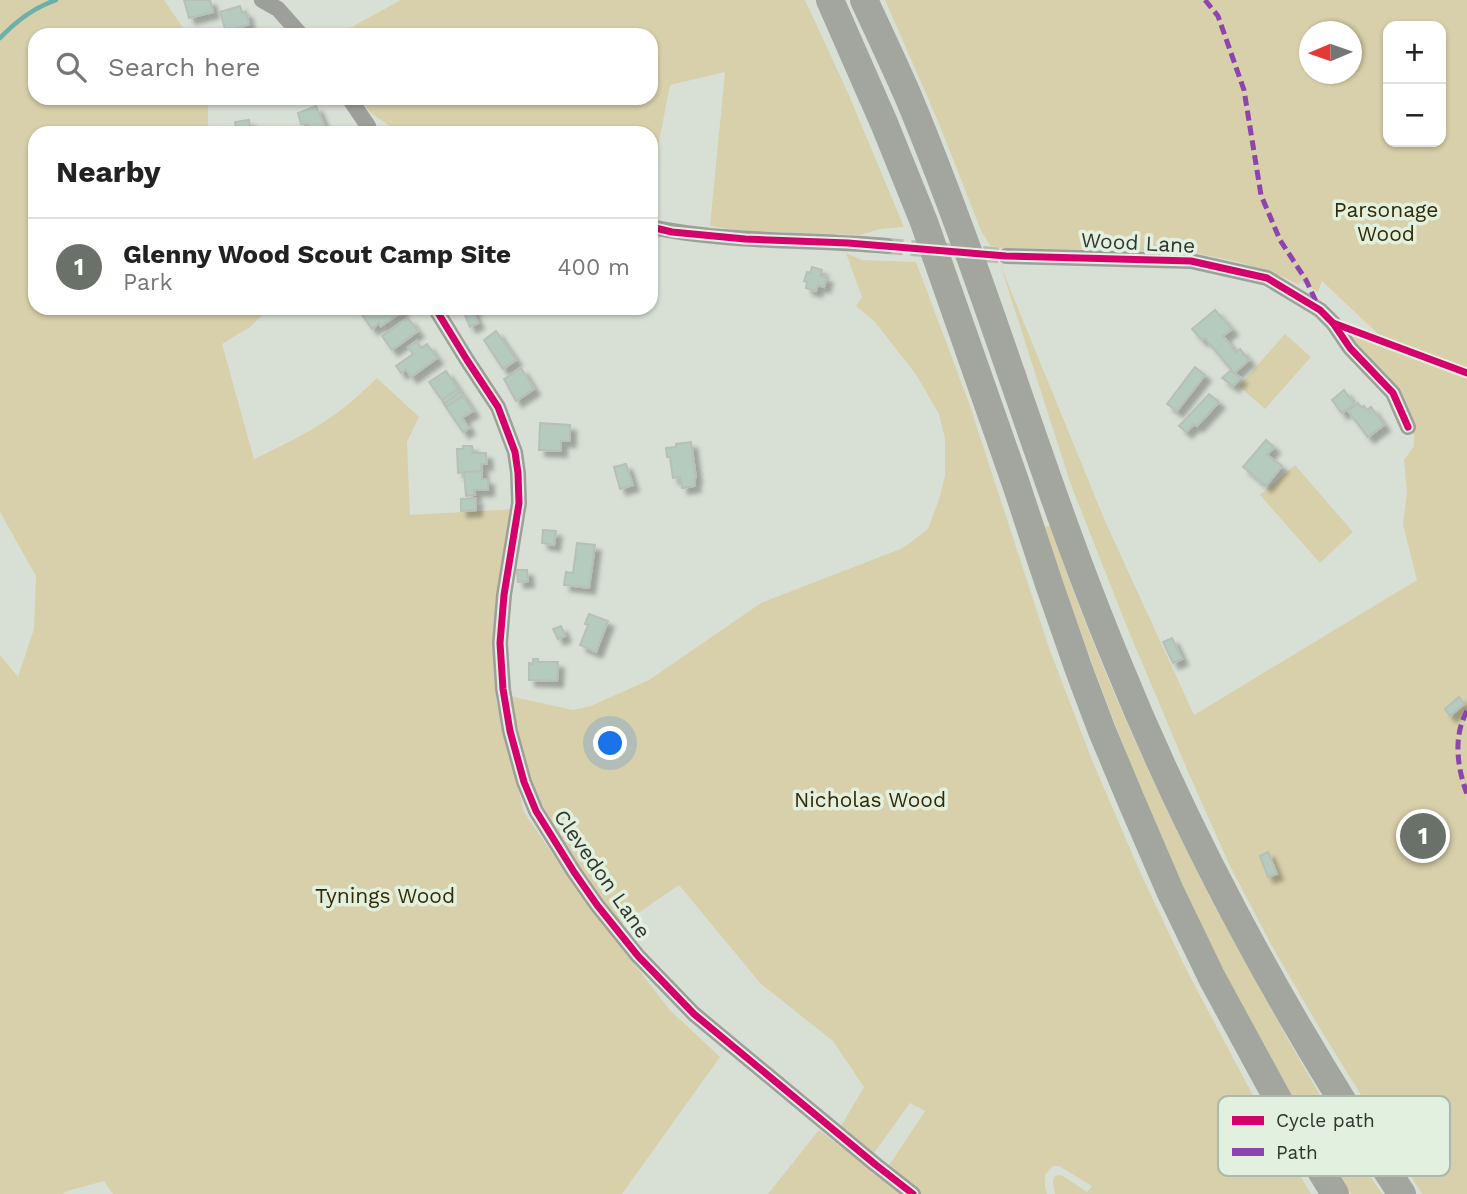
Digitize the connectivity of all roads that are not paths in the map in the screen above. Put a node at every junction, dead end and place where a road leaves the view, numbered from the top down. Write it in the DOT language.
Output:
graph roads {
  1 [pos="262,0"];
  2 [pos="830,0"];
  3 [pos="864,0"];
  4 [pos="295,28"];
  5 [pos="354,105"];
  6 [pos="367,126"];
  7 [pos="658,229"];
  8 [pos="887,246"];
  9 [pos="1006,256"];
  10 [pos="439,315"];
  11 [pos="1408,428"];
  12 [pos="1276,1096"];
  13 [pos="1339,1096"];
  14 [pos="1324,1176"];
  15 [pos="1390,1176"];
  16 [pos="914,1194"];
  17 [pos="1335,1194"];
  18 [pos="1402,1194"];
  1 -- 4 [label="street"];
  2 -- 12 [label="highway"];
  3 -- 13 [label="highway"];
  5 -- 6 [label="street"];
  7 -- 8 [label="street"];
  9 -- 11 [label="street, Wood Lane"];
  10 -- 16 [label="street, Clevedon Lane"];
  14 -- 17 [label="highway"];
  15 -- 18 [label="highway"];
}
